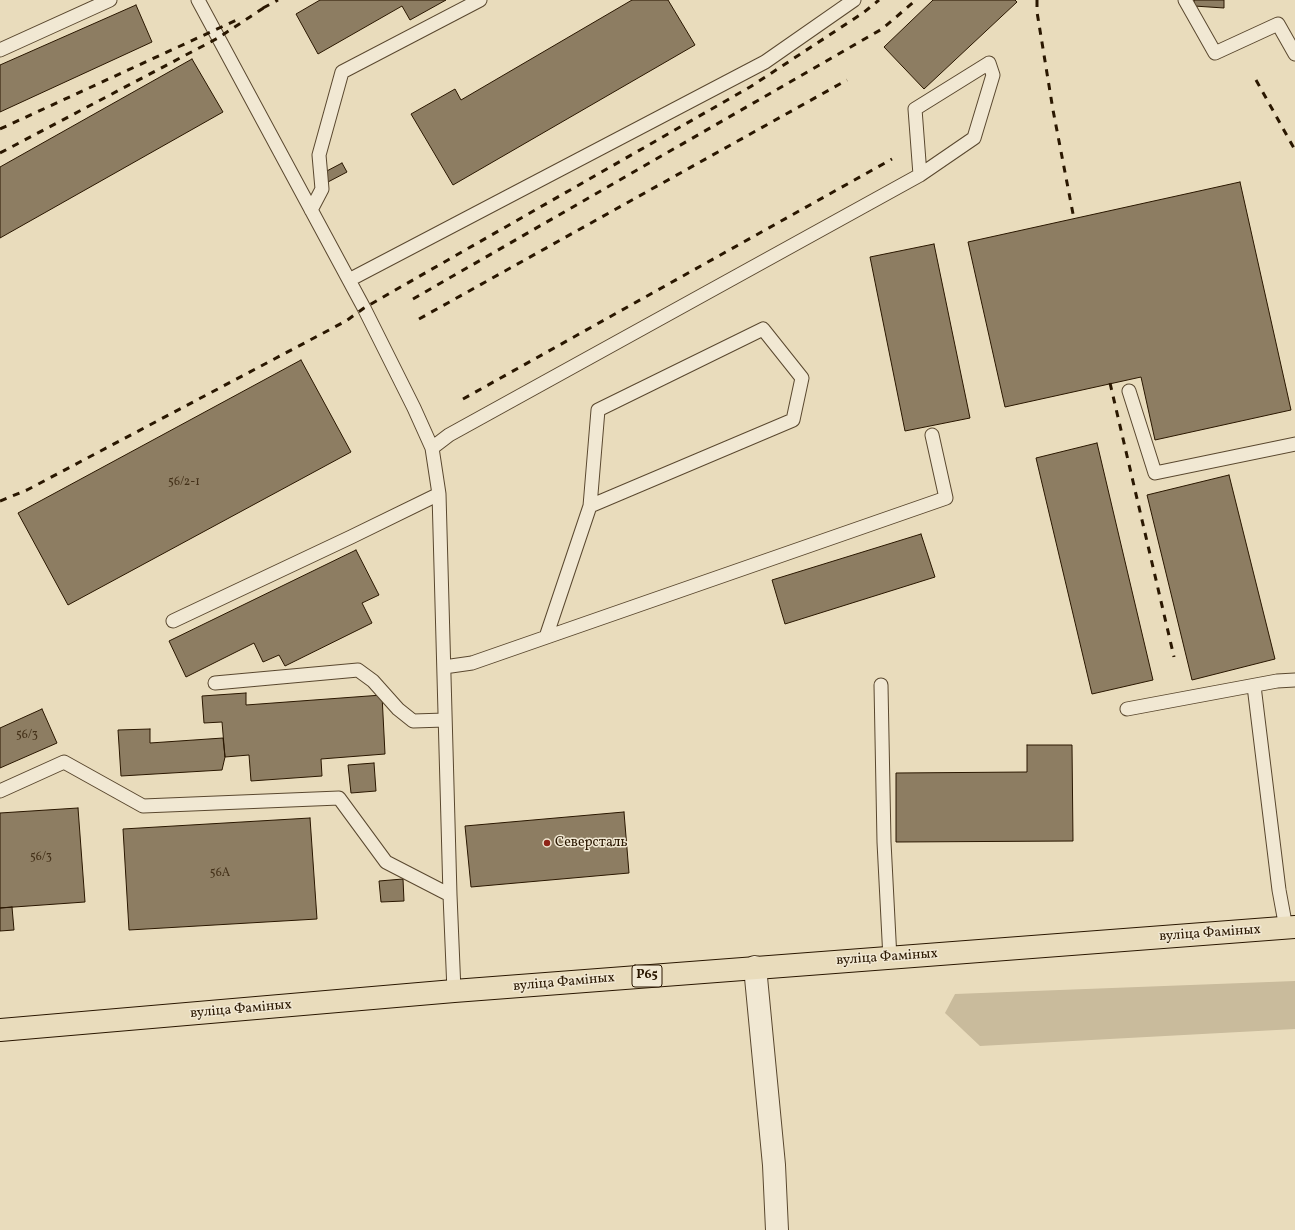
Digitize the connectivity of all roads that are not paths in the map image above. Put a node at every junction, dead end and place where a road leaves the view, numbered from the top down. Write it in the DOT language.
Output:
graph roads {
  1 [pos="110,0"];
  2 [pos="198,0"];
  3 [pos="480,0"];
  4 [pos="854,0"];
  5 [pos="1185,0"];
  6 [pos="0,50"];
  7 [pos="1295,54"];
  8 [pos="920,175"];
  9 [pos="311,210"];
  10 [pos="349,280"];
  11 [pos="1129,391"];
  12 [pos="932,435"];
  13 [pos="1295,444"];
  14 [pos="432,448"];
  15 [pos="439,494"];
  16 [pos="590,506"];
  17 [pos="173,621"];
  18 [pos="546,636"];
  19 [pos="444,667"];
  20 [pos="1295,680"];
  21 [pos="215,683"];
  22 [pos="881,684"];
  23 [pos="1254,686"];
  24 [pos="1127,709"];
  25 [pos="445,720"];
  26 [pos="0,791"];
  27 [pos="450,895"];
  28 [pos="1290,928"];
  29 [pos="890,958"];
  30 [pos="755,967"];
  31 [pos="454,991"];
  32 [pos="0,1030"];
  33 [pos="778,1230"];
  1 -- 6 [label="lane"];
  2 -- 9 [label="lane"];
  3 -- 9 [label="lane"];
  4 -- 10 [label="lane"];
  5 -- 7 [label="lane"];
  8 -- 8 [label="lane"];
  8 -- 14 [label="lane"];
  9 -- 10 [label="lane"];
  10 -- 14 [label="lane"];
  11 -- 13 [label="lane"];
  12 -- 18 [label="lane"];
  14 -- 15 [label="lane"];
  15 -- 17 [label="lane"];
  15 -- 19 [label="lane"];
  16 -- 16 [label="lane"];
  16 -- 18 [label="lane"];
  18 -- 19 [label="lane"];
  19 -- 25 [label="lane"];
  20 -- 23 [label="lane"];
  21 -- 25 [label="lane"];
  22 -- 29 [label="lane"];
  23 -- 24 [label="lane"];
  23 -- 28 [label="lane"];
  25 -- 27 [label="lane"];
  26 -- 27 [label="lane"];
  27 -- 31 [label="lane"];
  28 -- 29 [label="main road, вуліца Фаміных / Р65"];
  29 -- 30 [label="main road, вуліца Фаміных / Р65"];
  30 -- 31 [label="main road, вуліца Фаміных / Р65"];
  30 -- 33 [label="street"];
  31 -- 32 [label="main road, вуліца Фаміных / Р65"];
}
